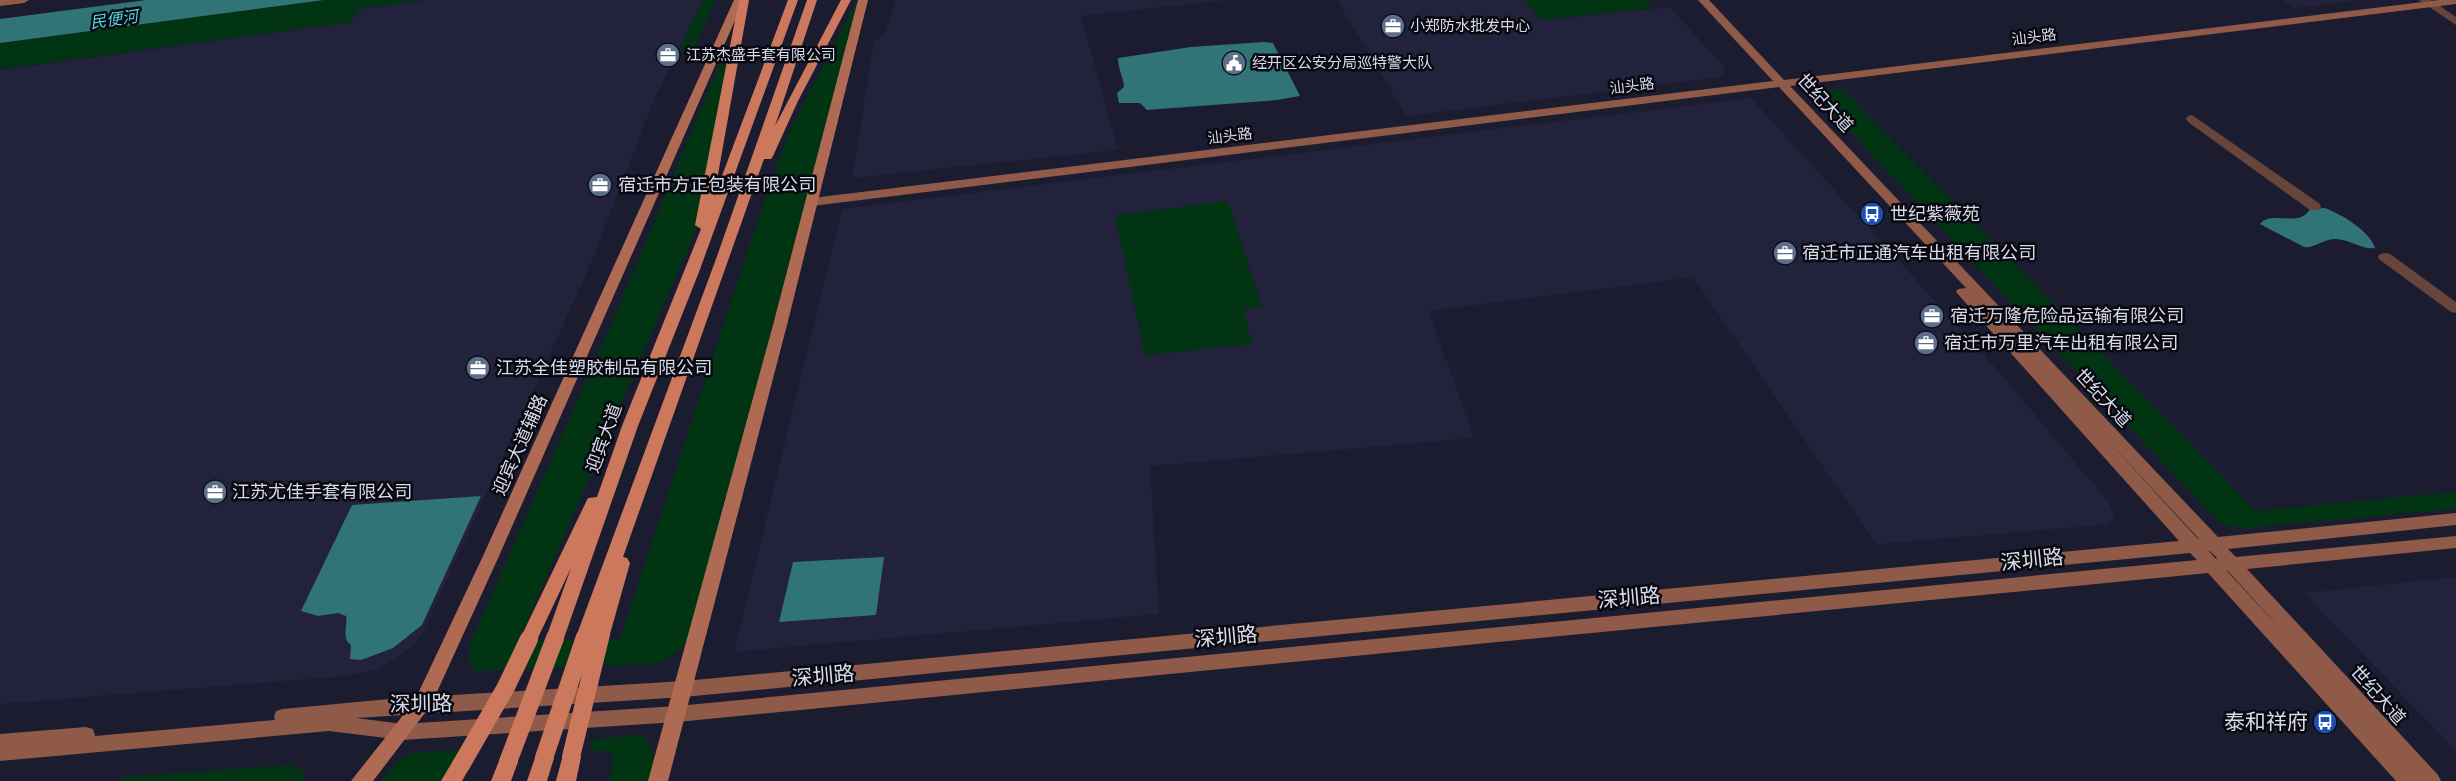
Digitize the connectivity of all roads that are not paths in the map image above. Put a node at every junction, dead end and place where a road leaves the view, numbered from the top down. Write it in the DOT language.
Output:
graph roads {
  1 [pos="24,0"];
  2 [pos="739,0"];
  3 [pos="744,0"];
  4 [pos="793,0"];
  5 [pos="812,0"];
  6 [pos="846,0"];
  7 [pos="863,0"];
  8 [pos="1692,0"];
  9 [pos="1704,0"];
  10 [pos="2429,1"];
  11 [pos="2456,1"];
  12 [pos="0,3"];
  13 [pos="2456,22"];
  14 [pos="1773,82"];
  15 [pos="2192,119"];
  16 [pos="812,199"];
  17 [pos="2314,207"];
  18 [pos="2385,257"];
  19 [pos="723,258"];
  20 [pos="692,272"];
  21 [pos="2456,308"];
  22 [pos="630,426"];
  23 [pos="2456,519"];
  24 [pos="2456,542"];
  25 [pos="2214,544"];
  26 [pos="2196,546"];
  27 [pos="2232,564"];
  28 [pos="2213,566"];
  29 [pos="593,635"];
  30 [pos="684,689"];
  31 [pos="422,705"];
  32 [pos="677,714"];
  33 [pos="403,732"];
  34 [pos="0,742"];
  35 [pos="0,753"];
  36 [pos="456,773"];
  37 [pos="361,781"];
  38 [pos="501,781"];
  39 [pos="537,781"];
  40 [pos="566,781"];
  41 [pos="658,781"];
  42 [pos="2408,781"];
  43 [pos="2431,781"];
  1 -- 12 [label="street"];
  2 -- 31 [label="main road, 迎宾大道辅路"];
  3 -- 20 [label="highway"];
  4 -- 20 [label="highway, 迎宾大道"];
  5 -- 19 [label="highway"];
  6 -- 19 [label="highway"];
  7 -- 16 [label="main road"];
  8 -- 14 [label="street, 世纪大道"];
  9 -- 14 [label="street, 世纪大道"];
  10 -- 11 [label="street, 汕头路"];
  10 -- 13 [label="street"];
  10 -- 14 [label="street, 汕头路"];
  14 -- 16 [label="street, 汕头路"];
  14 -- 25 [label="street, 世纪大道"];
  14 -- 26 [label="street, 世纪大道"];
  15 -- 17 [label="street"];
  16 -- 30 [label="main road"];
  18 -- 21 [label="street"];
  19 -- 29 [label="highway"];
  20 -- 22 [label="highway, 迎宾大道"];
  22 -- 36 [label="highway, bridge"];
  22 -- 38 [label="highway, 迎宾大道, bridge"];
  23 -- 25 [label="street, 深圳路"];
  24 -- 27 [label="street, 深圳路"];
  25 -- 26 [label="street, 深圳路"];
  25 -- 27 [label="street, 世纪大道"];
  26 -- 28 [label="street, 世纪大道"];
  26 -- 30 [label="street, 深圳路"];
  27 -- 28 [label="street, 深圳路"];
  27 -- 43 [label="street, 世纪大道"];
  28 -- 32 [label="street, 深圳路"];
  28 -- 42 [label="street, 世纪大道"];
  29 -- 39 [label="highway, bridge"];
  29 -- 40 [label="highway, bridge"];
  30 -- 31 [label="street, 深圳路"];
  30 -- 32 [label="main road"];
  31 -- 33 [label="main road, 迎宾大道辅路"];
  31 -- 34 [label="street, 深圳路"];
  32 -- 33 [label="street, 深圳路"];
  32 -- 41 [label="main road"];
  33 -- 35 [label="street, 深圳路"];
  33 -- 37 [label="main road, 迎宾大道辅路"];
}
